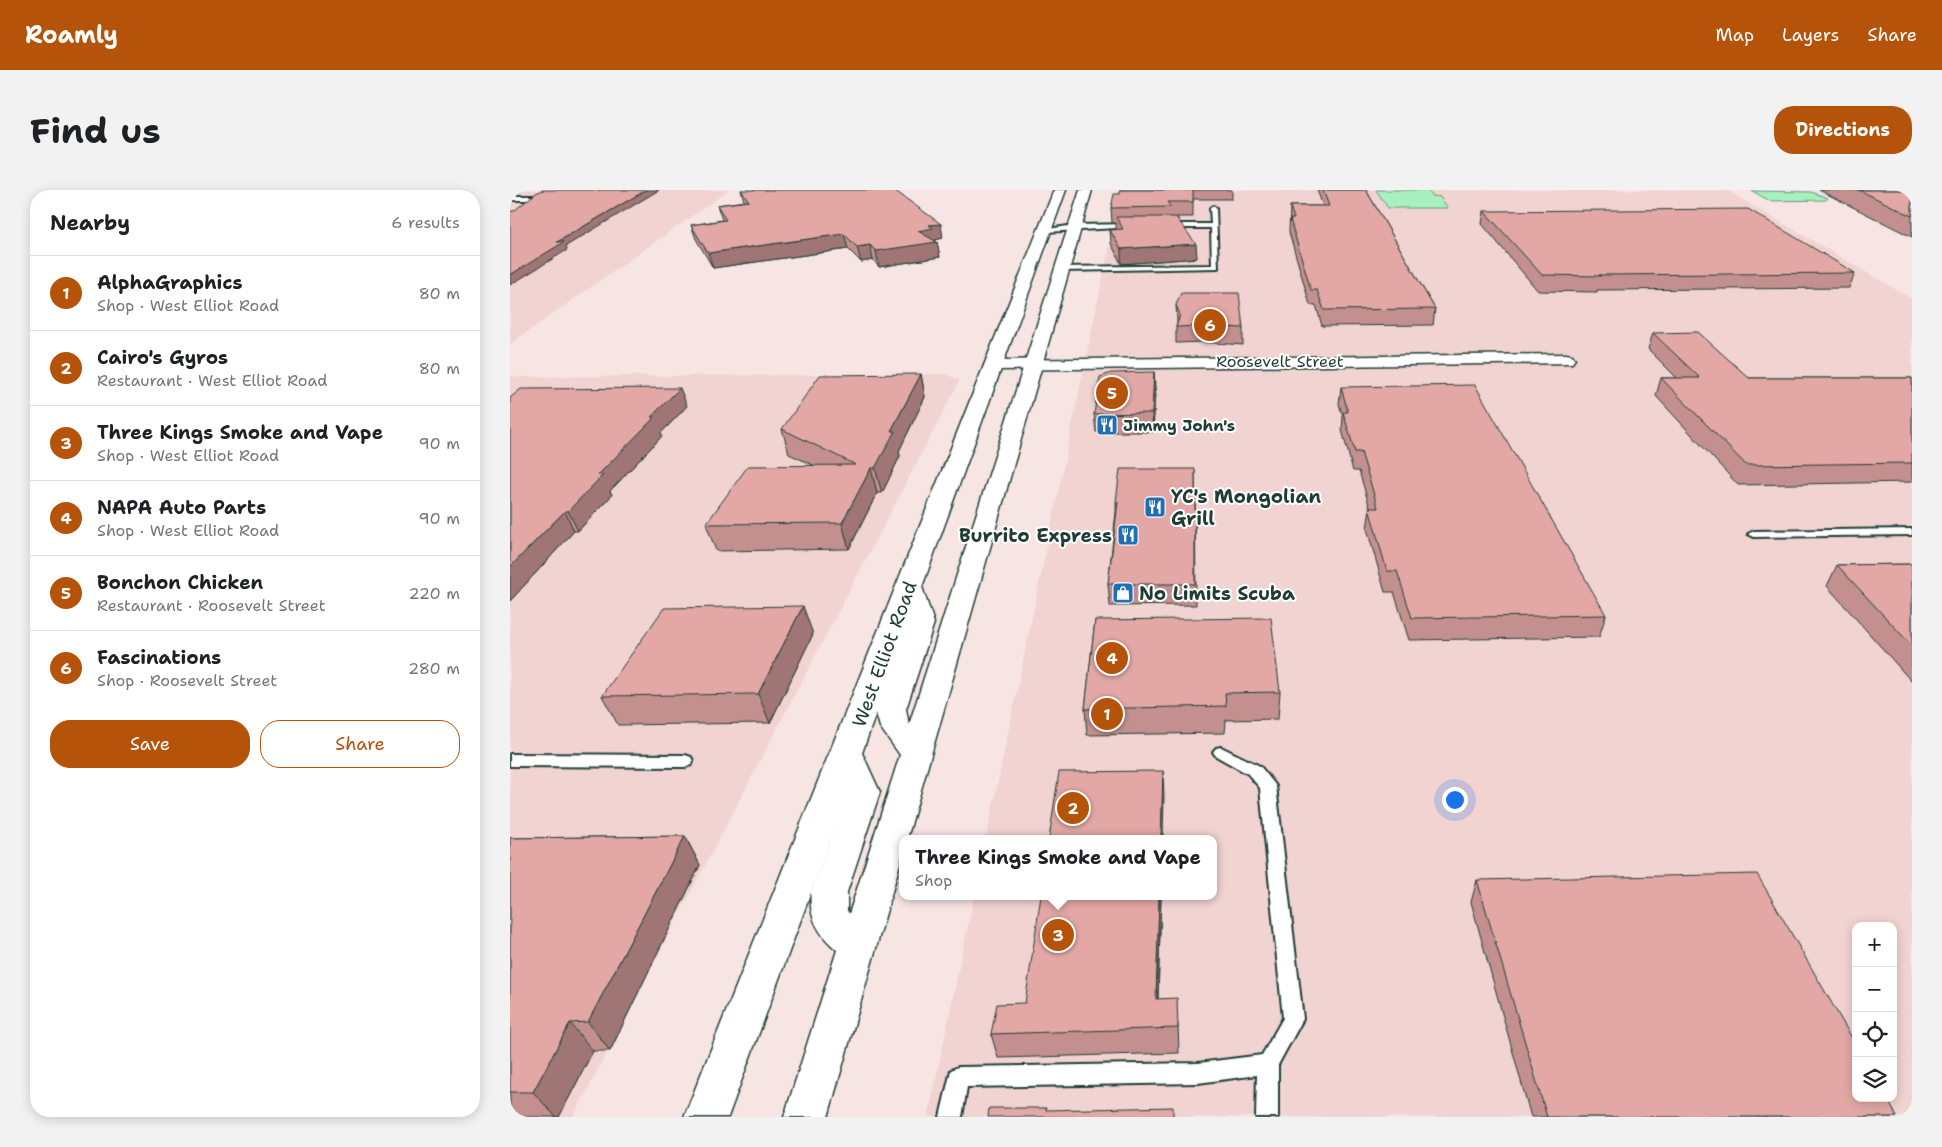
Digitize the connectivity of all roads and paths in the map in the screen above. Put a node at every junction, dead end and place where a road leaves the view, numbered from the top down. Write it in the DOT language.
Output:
graph roads {
  1 [pos="1060,190"];
  2 [pos="1086,190"];
  3 [pos="520,191"];
  4 [pos="510,197"];
  5 [pos="535,198"];
  6 [pos="1213,208"];
  7 [pos="1137,226"];
  8 [pos="1156,226"];
  9 [pos="1214,226"];
  10 [pos="1075,227"];
  11 [pos="1044,230"];
  12 [pos="1062,269"];
  13 [pos="1566,360"];
  14 [pos="1034,363"];
  15 [pos="994,365"];
  16 [pos="1912,532"];
  17 [pos="1754,534"];
  18 [pos="909,585"];
  19 [pos="915,752"];
  20 [pos="1221,752"];
  21 [pos="847,755"];
  22 [pos="510,760"];
  23 [pos="685,761"];
  24 [pos="858,944"];
  25 [pos="1293,1019"];
  26 [pos="1268,1064"];
  27 [pos="958,1077"];
  28 [pos="706,1117"];
  29 [pos="806,1117"];
  30 [pos="951,1117"];
  31 [pos="1267,1117"];
  1 -- 11 [label="main road, West Elliot Road"];
  2 -- 10 [label="main road"];
  3 -- 4 [label="lane"];
  4 -- 5 [label="lane"];
  6 -- 9 [label="lane"];
  7 -- 10 [label="lane"];
  8 -- 9 [label="lane"];
  9 -- 12 [label="lane"];
  10 -- 11 [label="lane"];
  10 -- 12 [label="main road"];
  11 -- 15 [label="main road, West Elliot Road"];
  12 -- 14 [label="main road"];
  13 -- 14 [label="main road, Roosevelt Street"];
  14 -- 15 [label="main road, Roosevelt Street"];
  14 -- 19 [label="main road"];
  15 -- 18 [label="main road, West Elliot Road"];
  16 -- 17 [label="lane"];
  18 -- 19 [label="main road"];
  18 -- 21 [label="main road, West Elliot Road"];
  19 -- 24 [label="main road"];
  20 -- 25 [label="lane"];
  21 -- 24 [label="main road"];
  21 -- 28 [label="main road, West Elliot Road"];
  22 -- 23 [label="lane"];
  24 -- 29 [label="main road"];
  25 -- 26 [label="lane"];
  26 -- 27 [label="lane"];
  26 -- 31 [label="lane"];
  27 -- 30 [label="lane"];
}
